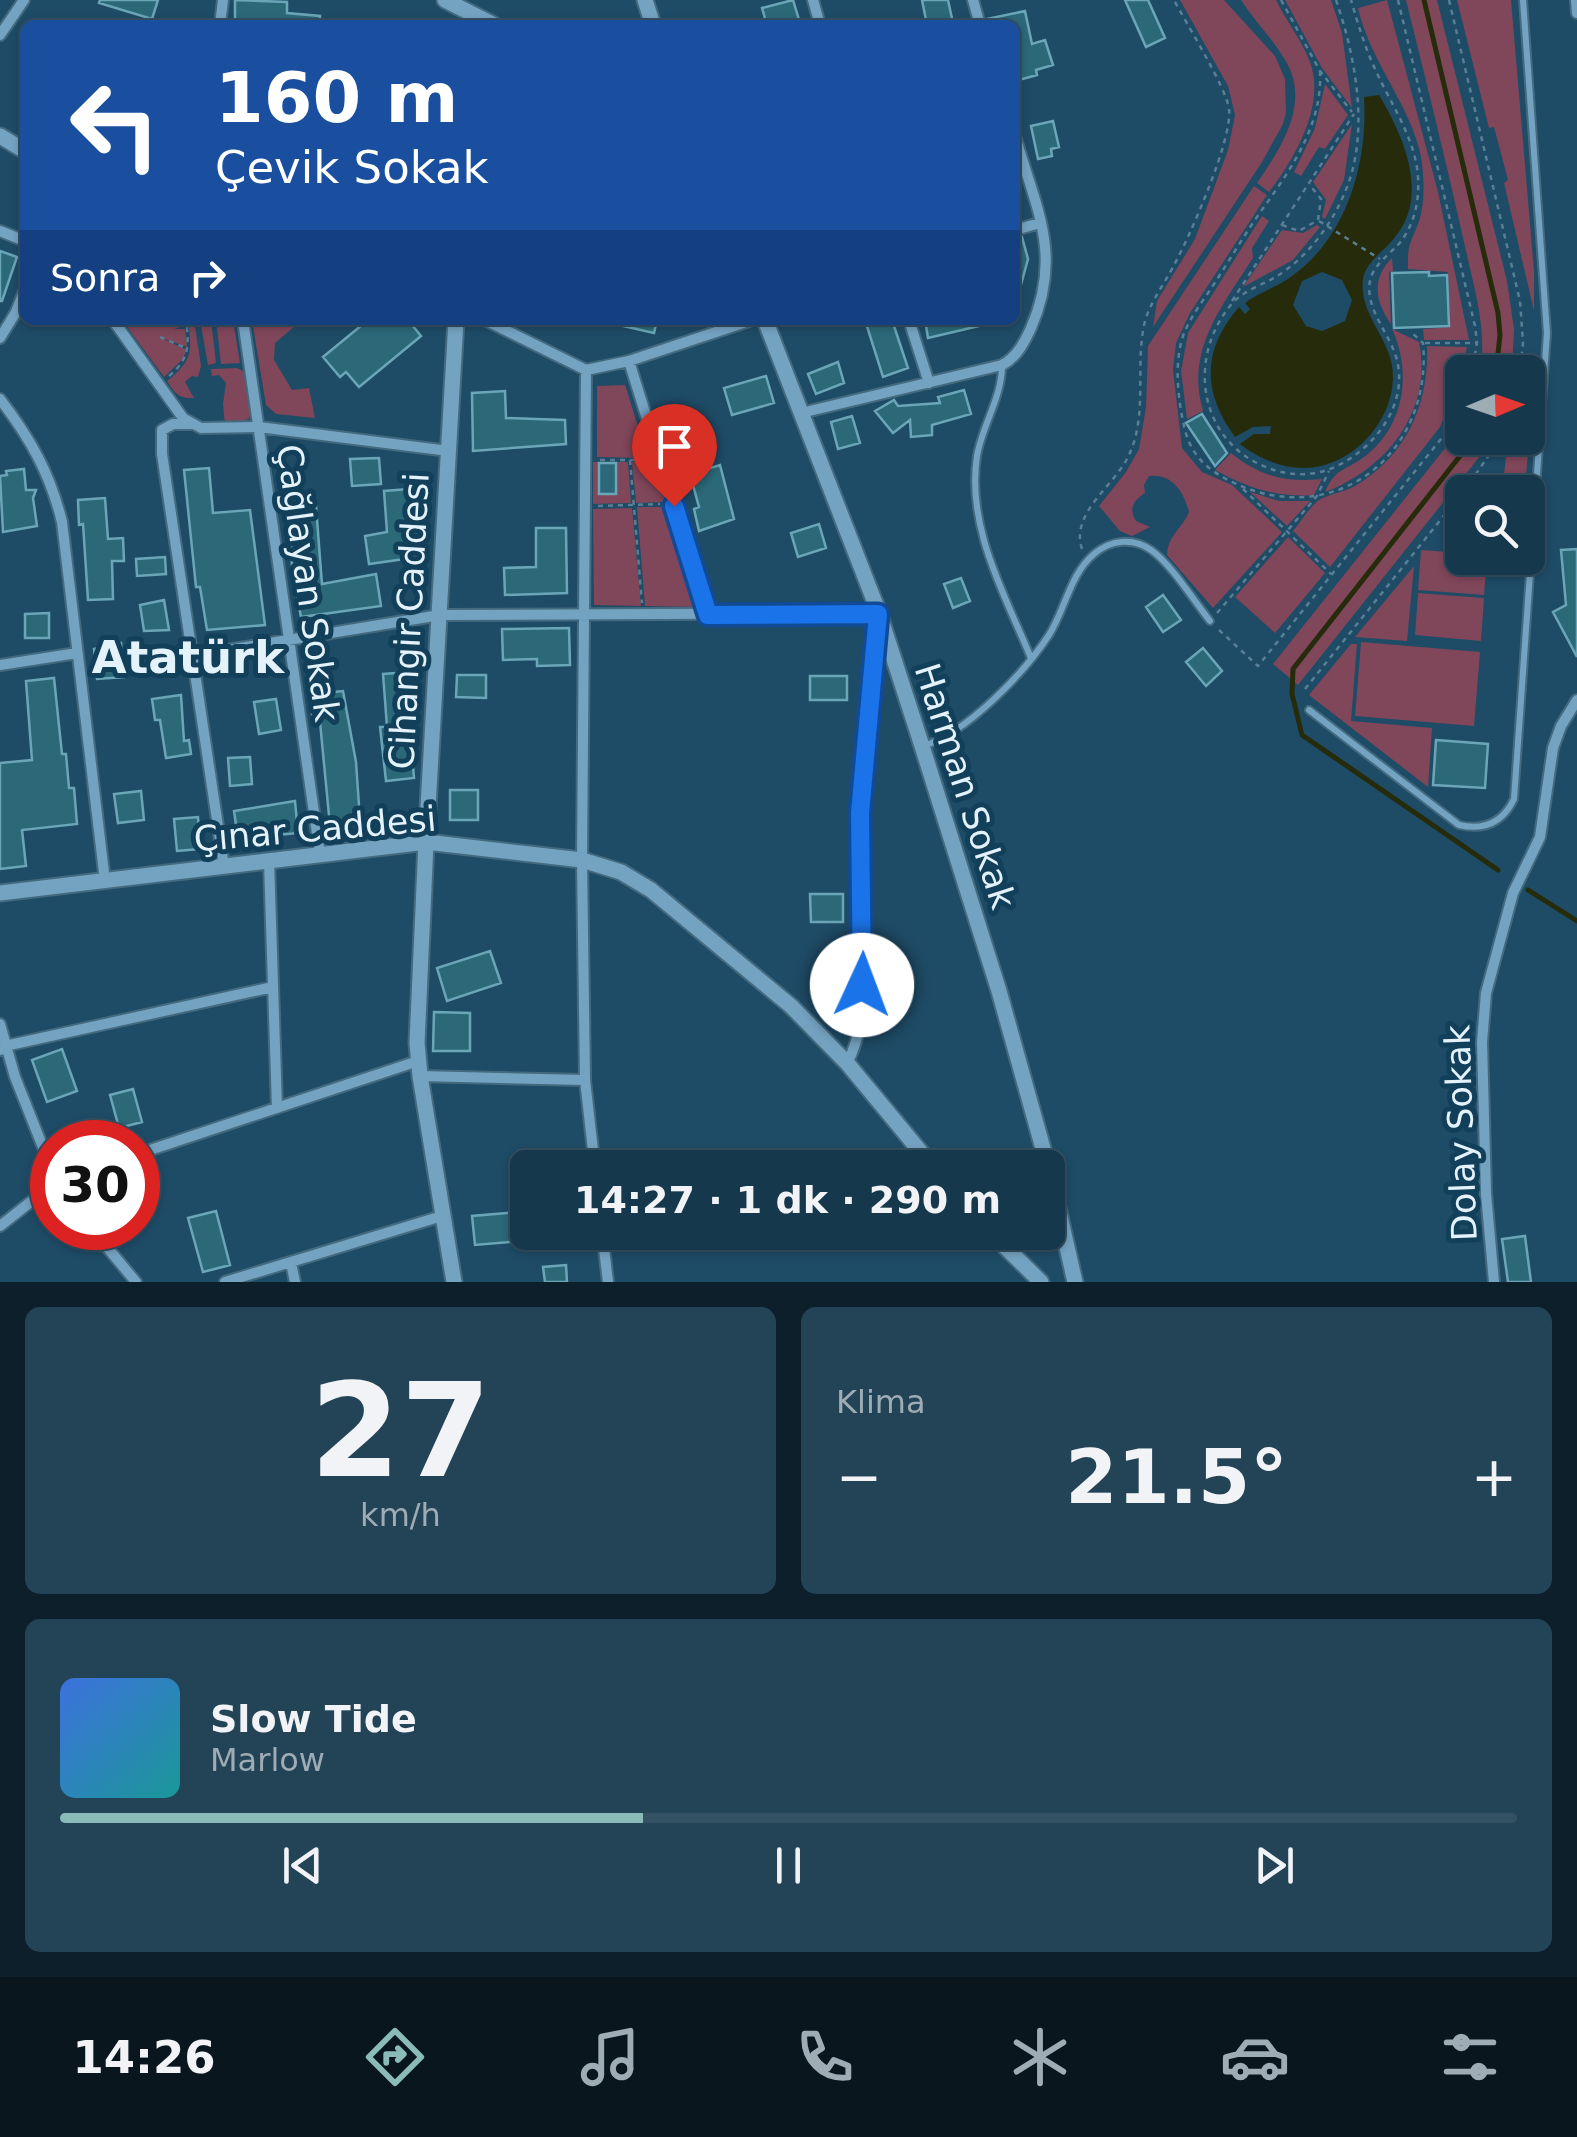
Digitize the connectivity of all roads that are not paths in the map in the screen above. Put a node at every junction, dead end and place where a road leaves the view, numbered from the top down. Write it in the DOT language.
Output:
graph roads {
  1 [pos="24,0"];
  2 [pos="445,0"];
  3 [pos="1523,0"];
  4 [pos="1576,0"];
  5 [pos="1577,13"];
  6 [pos="484,20"];
  7 [pos="0,35"];
  8 [pos="1020,153"];
  9 [pos="1040,223"];
  10 [pos="1020,229"];
  11 [pos="20,302"];
  12 [pos="117,325"];
  13 [pos="244,325"];
  14 [pos="456,325"];
  15 [pos="495,325"];
  16 [pos="737,325"];
  17 [pos="767,325"];
  18 [pos="911,325"];
  19 [pos="0,338"];
  20 [pos="629,361"];
  21 [pos="1002,365"];
  22 [pos="586,370"];
  23 [pos="928,383"];
  24 [pos="0,399"];
  25 [pos="801,412"];
  26 [pos="190,424"];
  27 [pos="258,427"];
  28 [pos="449,451"];
  29 [pos="584,613"];
  30 [pos="440,614"];
  31 [pos="878,614"];
  32 [pos="708,615"];
  33 [pos="1210,621"];
  34 [pos="288,640"];
  35 [pos="77,653"];
  36 [pos="191,656"];
  37 [pos="1031,658"];
  38 [pos="0,665"];
  39 [pos="1577,700"];
  40 [pos="1309,710"];
  41 [pos="922,746"];
  42 [pos="426,842"];
  43 [pos="320,854"];
  44 [pos="268,860"];
  45 [pos="582,860"];
  46 [pos="224,866"];
  47 [pos="105,881"];
  48 [pos="0,892"];
  49 [pos="273,987"];
  50 [pos="0,1024"];
  51 [pos="3,1048"];
  52 [pos="847,1062"];
  53 [pos="419,1068"];
  54 [pos="585,1080"];
  55 [pos="277,1108"];
  56 [pos="32,1120"];
  57 [pos="160,1147"];
  58 [pos="592,1150"];
  59 [pos="919,1150"];
  60 [pos="30,1202"];
  61 [pos="442,1216"];
  62 [pos="0,1226"];
  63 [pos="109,1250"];
  64 [pos="604,1250"];
  65 [pos="1009,1250"];
  66 [pos="291,1263"];
  67 [pos="1022,1263"];
  68 [pos="136,1282"];
  69 [pos="226,1282"];
  70 [pos="295,1282"];
  71 [pos="454,1282"];
  72 [pos="608,1282"];
  73 [pos="1022,1282"];
  74 [pos="1040,1282"];
  75 [pos="1074,1282"];
  76 [pos="1494,1282"];
  1 -- 7 [label="street"];
  2 -- 6 [label="street"];
  3 -- 40 [label="lane"];
  4 -- 5 [label="street"];
  8 -- 9 [label="street"];
  9 -- 10 [label="street"];
  9 -- 21 [label="street"];
  11 -- 19 [label="street"];
  12 -- 26 [label="street"];
  13 -- 27 [label="street, Çağlayan Sokak"];
  14 -- 28 [label="street, Cihangir Caddesi"];
  15 -- 22 [label="street"];
  16 -- 20 [label="street"];
  17 -- 25 [label="street, Harman Sokak"];
  18 -- 23 [label="street"];
  20 -- 22 [label="street"];
  20 -- 32 [label="street"];
  21 -- 23 [label="street"];
  21 -- 37 [label="lane"];
  22 -- 29 [label="street"];
  23 -- 25 [label="street"];
  24 -- 35 [label="street"];
  25 -- 31 [label="street, Harman Sokak"];
  26 -- 27 [label="street"];
  26 -- 36 [label="street"];
  27 -- 28 [label="street"];
  27 -- 34 [label="street, Çağlayan Sokak"];
  28 -- 30 [label="street, Cihangir Caddesi"];
  29 -- 30 [label="street"];
  29 -- 32 [label="street"];
  29 -- 45 [label="street"];
  30 -- 34 [label="street"];
  30 -- 42 [label="street, Cihangir Caddesi"];
  31 -- 32 [label="street"];
  31 -- 41 [label="street, Harman Sokak"];
  31 -- 52 [label="street"];
  33 -- 37 [label="lane"];
  34 -- 36 [label="street"];
  34 -- 43 [label="street, Çağlayan Sokak"];
  35 -- 38 [label="street"];
  35 -- 47 [label="street"];
  36 -- 46 [label="street"];
  37 -- 41 [label="lane"];
  39 -- 76 [label="street, Dolay Sokak"];
  41 -- 75 [label="street, Harman Sokak"];
  42 -- 43 [label="street, Çınar Caddesi"];
  42 -- 45 [label="street, Çınar Caddesi"];
  42 -- 53 [label="street, Cihangir Caddesi"];
  43 -- 44 [label="street, Çınar Caddesi"];
  44 -- 46 [label="street, Çınar Caddesi"];
  44 -- 49 [label="street"];
  45 -- 52 [label="street, Çınar Caddesi"];
  45 -- 54 [label="street"];
  46 -- 47 [label="street, Çınar Caddesi"];
  47 -- 48 [label="street, Çınar Caddesi"];
  49 -- 51 [label="street"];
  49 -- 55 [label="street"];
  50 -- 51 [label="street"];
  51 -- 56 [label="street"];
  52 -- 59 [label="street, Çınar Caddesi"];
  53 -- 54 [label="street"];
  53 -- 55 [label="street"];
  53 -- 61 [label="street, Cihangir Caddesi"];
  54 -- 58 [label="street"];
  55 -- 57 [label="street"];
  60 -- 62 [label="street"];
  61 -- 66 [label="street"];
  61 -- 71 [label="street, Cihangir Caddesi"];
  63 -- 68 [label="street"];
  64 -- 72 [label="street"];
  65 -- 67 [label="street"];
  66 -- 69 [label="street"];
  66 -- 70 [label="street"];
  67 -- 73 [label="lane"];
  67 -- 74 [label="street"];
}
